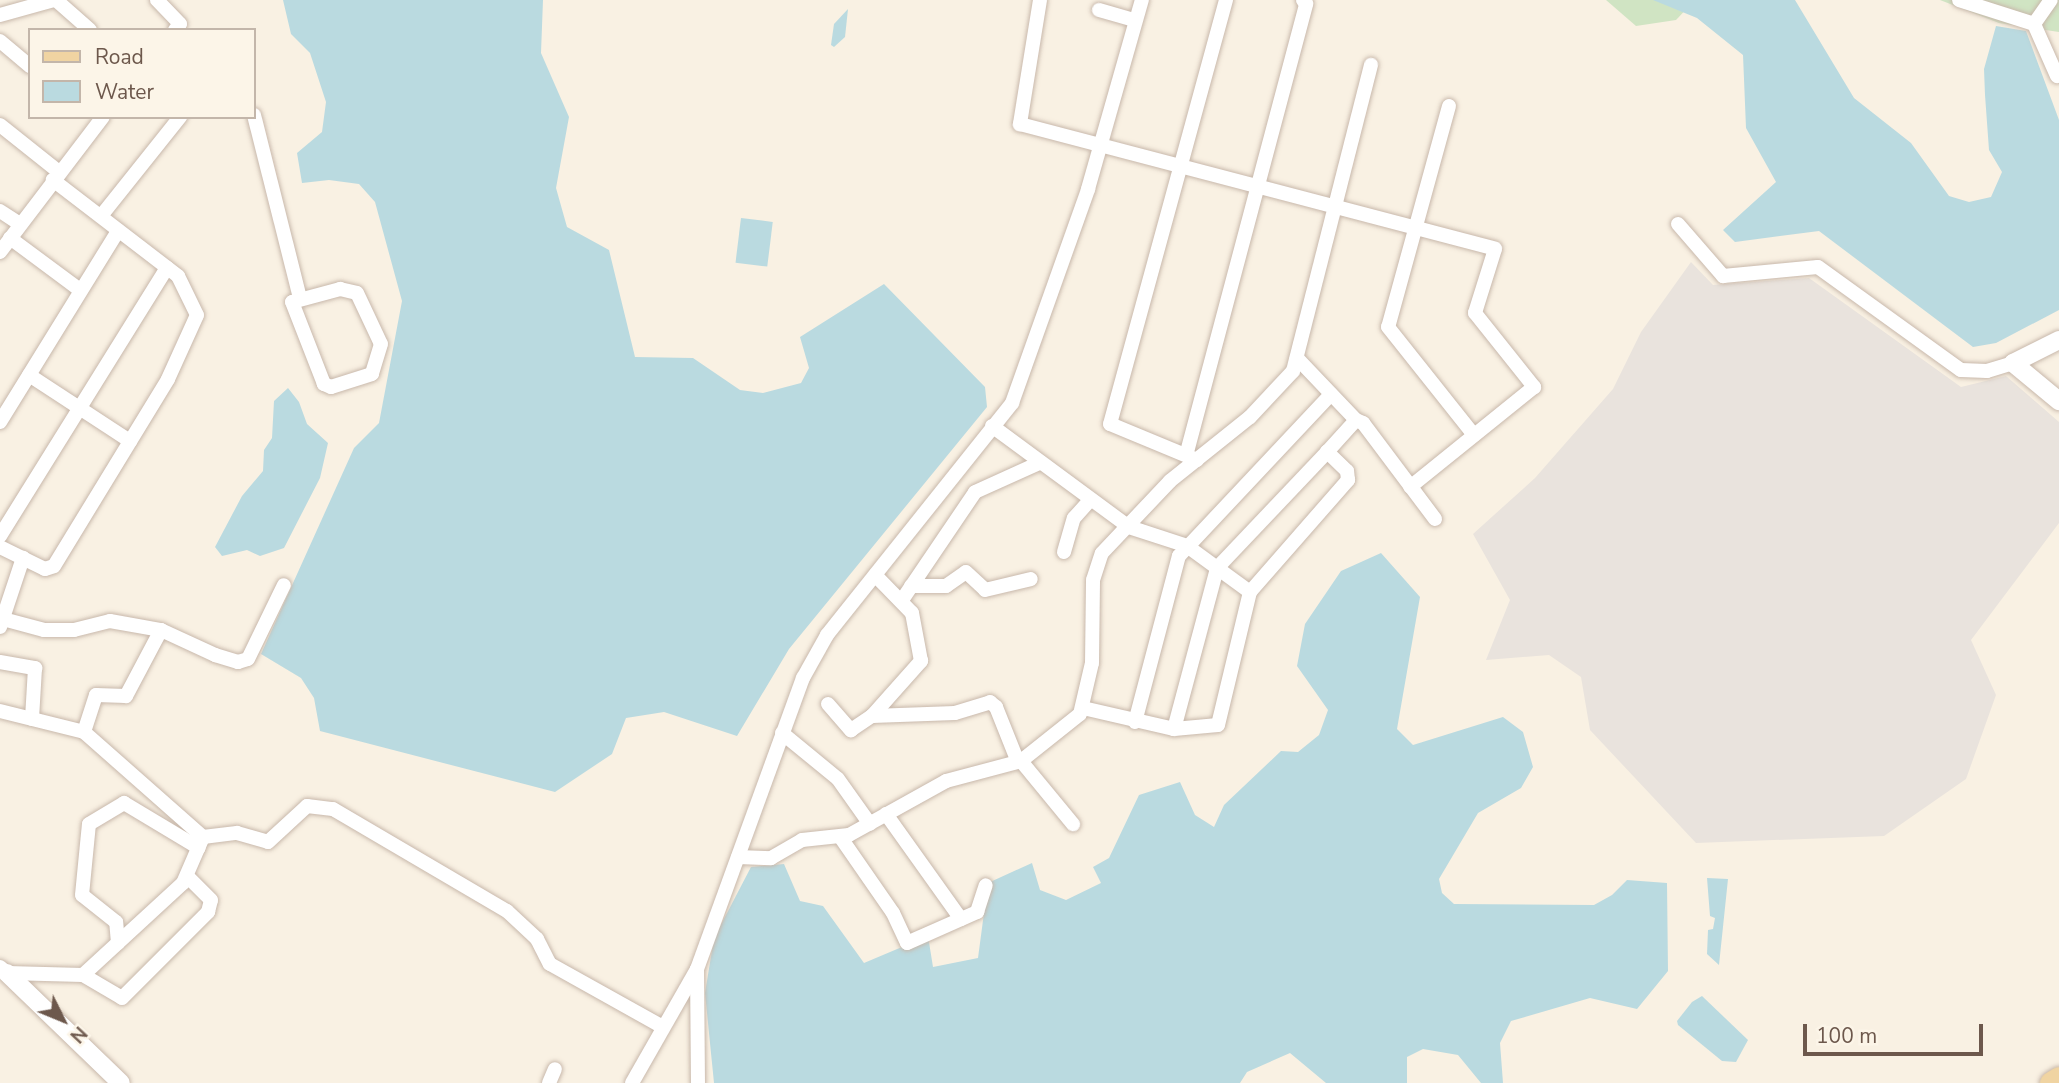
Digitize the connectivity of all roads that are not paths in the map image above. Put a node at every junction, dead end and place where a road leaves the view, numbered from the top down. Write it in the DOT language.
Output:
graph roads {
  1 [pos="55,0"];
  2 [pos="157,0"];
  3 [pos="1040,0"];
  4 [pos="1142,0"];
  5 [pos="1226,0"];
  6 [pos="1303,0"];
  7 [pos="1959,0"];
  8 [pos="2051,0"];
  9 [pos="1099,10"];
  10 [pos="0,15"];
  11 [pos="1135,20"];
  12 [pos="2034,23"];
  13 [pos="88,28"];
  14 [pos="177,28"];
  15 [pos="0,41"];
  16 [pos="28,64"];
  17 [pos="1371,65"];
  18 [pos="2058,78"];
  19 [pos="1449,106"];
  20 [pos="97,119"];
  21 [pos="178,119"];
  22 [pos="255,119"];
  23 [pos="0,125"];
  24 [pos="1101,145"];
  25 [pos="1180,168"];
  26 [pos="56,176"];
  27 [pos="1258,186"];
  28 [pos="1336,206"];
  29 [pos="0,211"];
  30 [pos="100,216"];
  31 [pos="20,224"];
  32 [pos="1678,225"];
  33 [pos="1416,226"];
  34 [pos="118,231"];
  35 [pos="10,238"];
  36 [pos="0,252"];
  37 [pos="167,268"];
  38 [pos="80,290"];
  39 [pos="300,298"];
  40 [pos="2059,340"];
  41 [pos="1297,358"];
  42 [pos="2014,363"];
  43 [pos="29,375"];
  44 [pos="1331,394"];
  45 [pos="2059,401"];
  46 [pos="78,408"];
  47 [pos="1356,421"];
  48 [pos="0,422"];
  49 [pos="992,426"];
  50 [pos="1474,435"];
  51 [pos="130,442"];
  52 [pos="1327,452"];
  53 [pos="1192,456"];
  54 [pos="1041,462"];
  55 [pos="1410,487"];
  56 [pos="1091,499"];
  57 [pos="1435,519"];
  58 [pos="1129,527"];
  59 [pos="0,536"];
  60 [pos="1187,545"];
  61 [pos="0,547"];
  62 [pos="1064,552"];
  63 [pos="23,558"];
  64 [pos="1217,568"];
  65 [pos="875,575"];
  66 [pos="1031,579"];
  67 [pos="284,584"];
  68 [pos="911,586"];
  69 [pos="1250,592"];
  70 [pos="902,600"];
  71 [pos="1,623"];
  72 [pos="162,630"];
  73 [pos="0,662"];
  74 [pos="828,704"];
  75 [pos="1083,708"];
  76 [pos="0,711"];
  77 [pos="872,716"];
  78 [pos="32,719"];
  79 [pos="1135,722"];
  80 [pos="1174,729"];
  81 [pos="84,732"];
  82 [pos="782,733"];
  83 [pos="1019,762"];
  84 [pos="886,814"];
  85 [pos="870,824"];
  86 [pos="1073,824"];
  87 [pos="841,838"];
  88 [pos="201,842"];
  89 [pos="737,857"];
  90 [pos="187,876"];
  91 [pos="986,885"];
  92 [pos="961,919"];
  93 [pos="118,943"];
  94 [pos="697,969"];
  95 [pos="4,970"];
  96 [pos="83,975"];
  97 [pos="661,1026"];
  98 [pos="2059,1077"];
  99 [pos="121,1083"];
  100 [pos="632,1083"];
  101 [pos="698,1083"];
  102 [pos="2051,1083"];
  1 -- 10 [label="street"];
  1 -- 13 [label="street"];
  2 -- 14 [label="street"];
  3 -- 24 [label="street"];
  4 -- 11 [label="street"];
  5 -- 25 [label="street"];
  6 -- 27 [label="street"];
  7 -- 12 [label="street"];
  8 -- 12 [label="street"];
  9 -- 11 [label="street"];
  11 -- 24 [label="street"];
  12 -- 18 [label="street"];
  15 -- 16 [label="street"];
  17 -- 28 [label="street"];
  19 -- 33 [label="street"];
  20 -- 26 [label="street"];
  21 -- 30 [label="street"];
  22 -- 39 [label="street"];
  23 -- 26 [label="street"];
  24 -- 25 [label="street"];
  24 -- 49 [label="street"];
  25 -- 27 [label="street"];
  25 -- 53 [label="street"];
  26 -- 30 [label="street"];
  26 -- 31 [label="street"];
  27 -- 28 [label="street"];
  27 -- 53 [label="street"];
  28 -- 33 [label="street"];
  28 -- 41 [label="street"];
  29 -- 31 [label="street"];
  30 -- 34 [label="street"];
  31 -- 35 [label="street"];
  32 -- 42 [label="street"];
  33 -- 50 [label="street"];
  33 -- 50 [label="street"];
  34 -- 37 [label="street"];
  34 -- 38 [label="street"];
  35 -- 36 [label="street"];
  35 -- 38 [label="street"];
  37 -- 46 [label="street"];
  37 -- 51 [label="street"];
  38 -- 43 [label="street"];
  39 -- 39 [label="street"];
  40 -- 42 [label="street"];
  41 -- 44 [label="street"];
  41 -- 53 [label="street"];
  42 -- 45 [label="street"];
  43 -- 46 [label="street"];
  43 -- 48 [label="street"];
  44 -- 47 [label="street"];
  44 -- 60 [label="street"];
  46 -- 51 [label="street"];
  46 -- 59 [label="street"];
  47 -- 52 [label="street"];
  47 -- 55 [label="street"];
  49 -- 54 [label="street"];
  49 -- 65 [label="street"];
  50 -- 55 [label="street"];
  51 -- 63 [label="street"];
  52 -- 64 [label="street"];
  52 -- 69 [label="street"];
  53 -- 58 [label="street"];
  54 -- 56 [label="street"];
  54 -- 68 [label="street"];
  55 -- 57 [label="street"];
  56 -- 58 [label="street"];
  56 -- 62 [label="street"];
  58 -- 60 [label="street"];
  58 -- 75 [label="street"];
  60 -- 64 [label="street"];
  60 -- 79 [label="street"];
  61 -- 63 [label="street"];
  63 -- 71 [label="street"];
  64 -- 69 [label="street"];
  64 -- 80 [label="street"];
  65 -- 70 [label="street"];
  65 -- 82 [label="street"];
  66 -- 68 [label="street"];
  67 -- 72 [label="street"];
  68 -- 70 [label="street"];
  69 -- 80 [label="street"];
  70 -- 77 [label="street"];
  71 -- 72 [label="street"];
  72 -- 81 [label="street"];
  73 -- 78 [label="street"];
  74 -- 77 [label="street"];
  75 -- 79 [label="street"];
  75 -- 83 [label="street"];
  76 -- 78 [label="street"];
  77 -- 83 [label="street"];
  78 -- 81 [label="street"];
  79 -- 80 [label="street"];
  81 -- 88 [label="street"];
  82 -- 85 [label="street"];
  82 -- 89 [label="street"];
  83 -- 84 [label="street"];
  83 -- 86 [label="street"];
  84 -- 85 [label="street"];
  84 -- 92 [label="street"];
  85 -- 87 [label="street"];
  87 -- 89 [label="street"];
  87 -- 92 [label="street"];
  88 -- 90 [label="street"];
  88 -- 93 [label="street"];
  88 -- 97 [label="street"];
  89 -- 94 [label="street"];
  90 -- 93 [label="street"];
  90 -- 96 [label="street"];
  91 -- 92 [label="street"];
  93 -- 96 [label="street"];
  94 -- 97 [label="street"];
  94 -- 101 [label="street"];
  95 -- 96 [label="street"];
  95 -- 99 [label="street"];
  97 -- 100 [label="street"];
  98 -- 102 [label="main road"];
}
